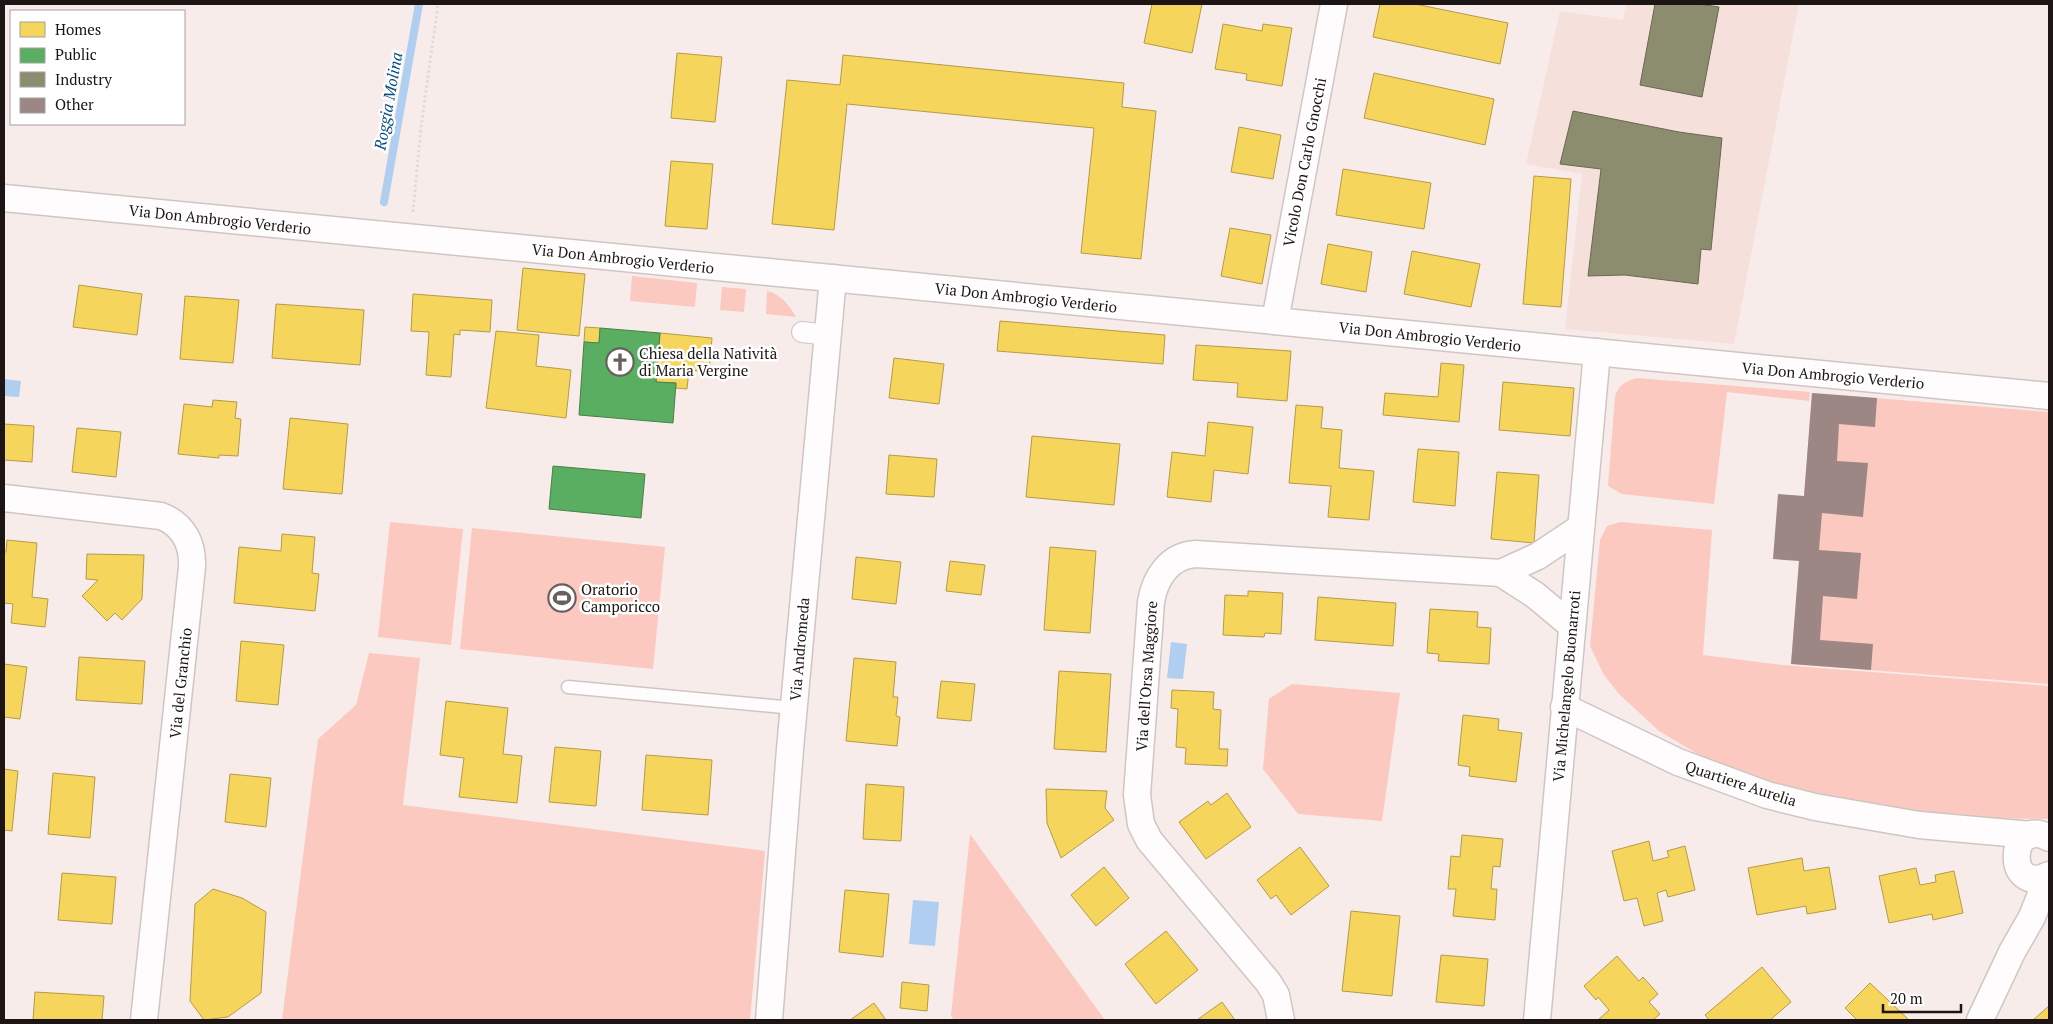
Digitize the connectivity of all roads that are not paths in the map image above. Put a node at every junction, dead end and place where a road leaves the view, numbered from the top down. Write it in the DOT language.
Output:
graph roads {
  1 [pos="1334,4"];
  2 [pos="4,198"];
  3 [pos="833,278"];
  4 [pos="1275,321"];
  5 [pos="802,332"];
  6 [pos="828,335"];
  7 [pos="1597,352"];
  8 [pos="2049,396"];
  9 [pos="4,498"];
  10 [pos="1580,528"];
  11 [pos="1501,573"];
  12 [pos="1571,625"];
  13 [pos="568,687"];
  14 [pos="1564,706"];
  15 [pos="794,708"];
  16 [pos="1958,830"];
  17 [pos="2044,836"];
  18 [pos="2034,871"];
  19 [pos="775,1016"];
  20 [pos="144,1020"];
  21 [pos="1281,1020"];
  22 [pos="1537,1020"];
  23 [pos="1980,1020"];
  1 -- 4 [label="street, Vicolo Don Carlo Gnocchi"];
  2 -- 3 [label="street, Via Don Ambrogio Verderio"];
  3 -- 4 [label="street, Via Don Ambrogio Verderio"];
  3 -- 6 [label="street, Via Andromeda"];
  4 -- 7 [label="street, Via Don Ambrogio Verderio"];
  5 -- 6 [label="street"];
  6 -- 15 [label="street, Via Andromeda"];
  7 -- 8 [label="street, Via Don Ambrogio Verderio"];
  7 -- 10 [label="street, Via Michelangelo Buonarroti"];
  9 -- 20 [label="street, Via del Granchio"];
  10 -- 11 [label="street, Via dell'Orsa Maggiore"];
  10 -- 12 [label="street, Via Michelangelo Buonarroti"];
  11 -- 12 [label="street"];
  11 -- 21 [label="street, Via dell'Orsa Maggiore"];
  12 -- 14 [label="street, Via Michelangelo Buonarroti"];
  13 -- 15 [label="lane"];
  14 -- 16 [label="street, Quartiere Aurelia"];
  14 -- 22 [label="street, Via Michelangelo Buonarroti"];
  15 -- 19 [label="street, Via Andromeda"];
  16 -- 17 [label="street, Quartiere Aurelia"];
  16 -- 18 [label="street, Quartiere Aurelia"];
  17 -- 18 [label="street"];
  18 -- 23 [label="street"];
}
